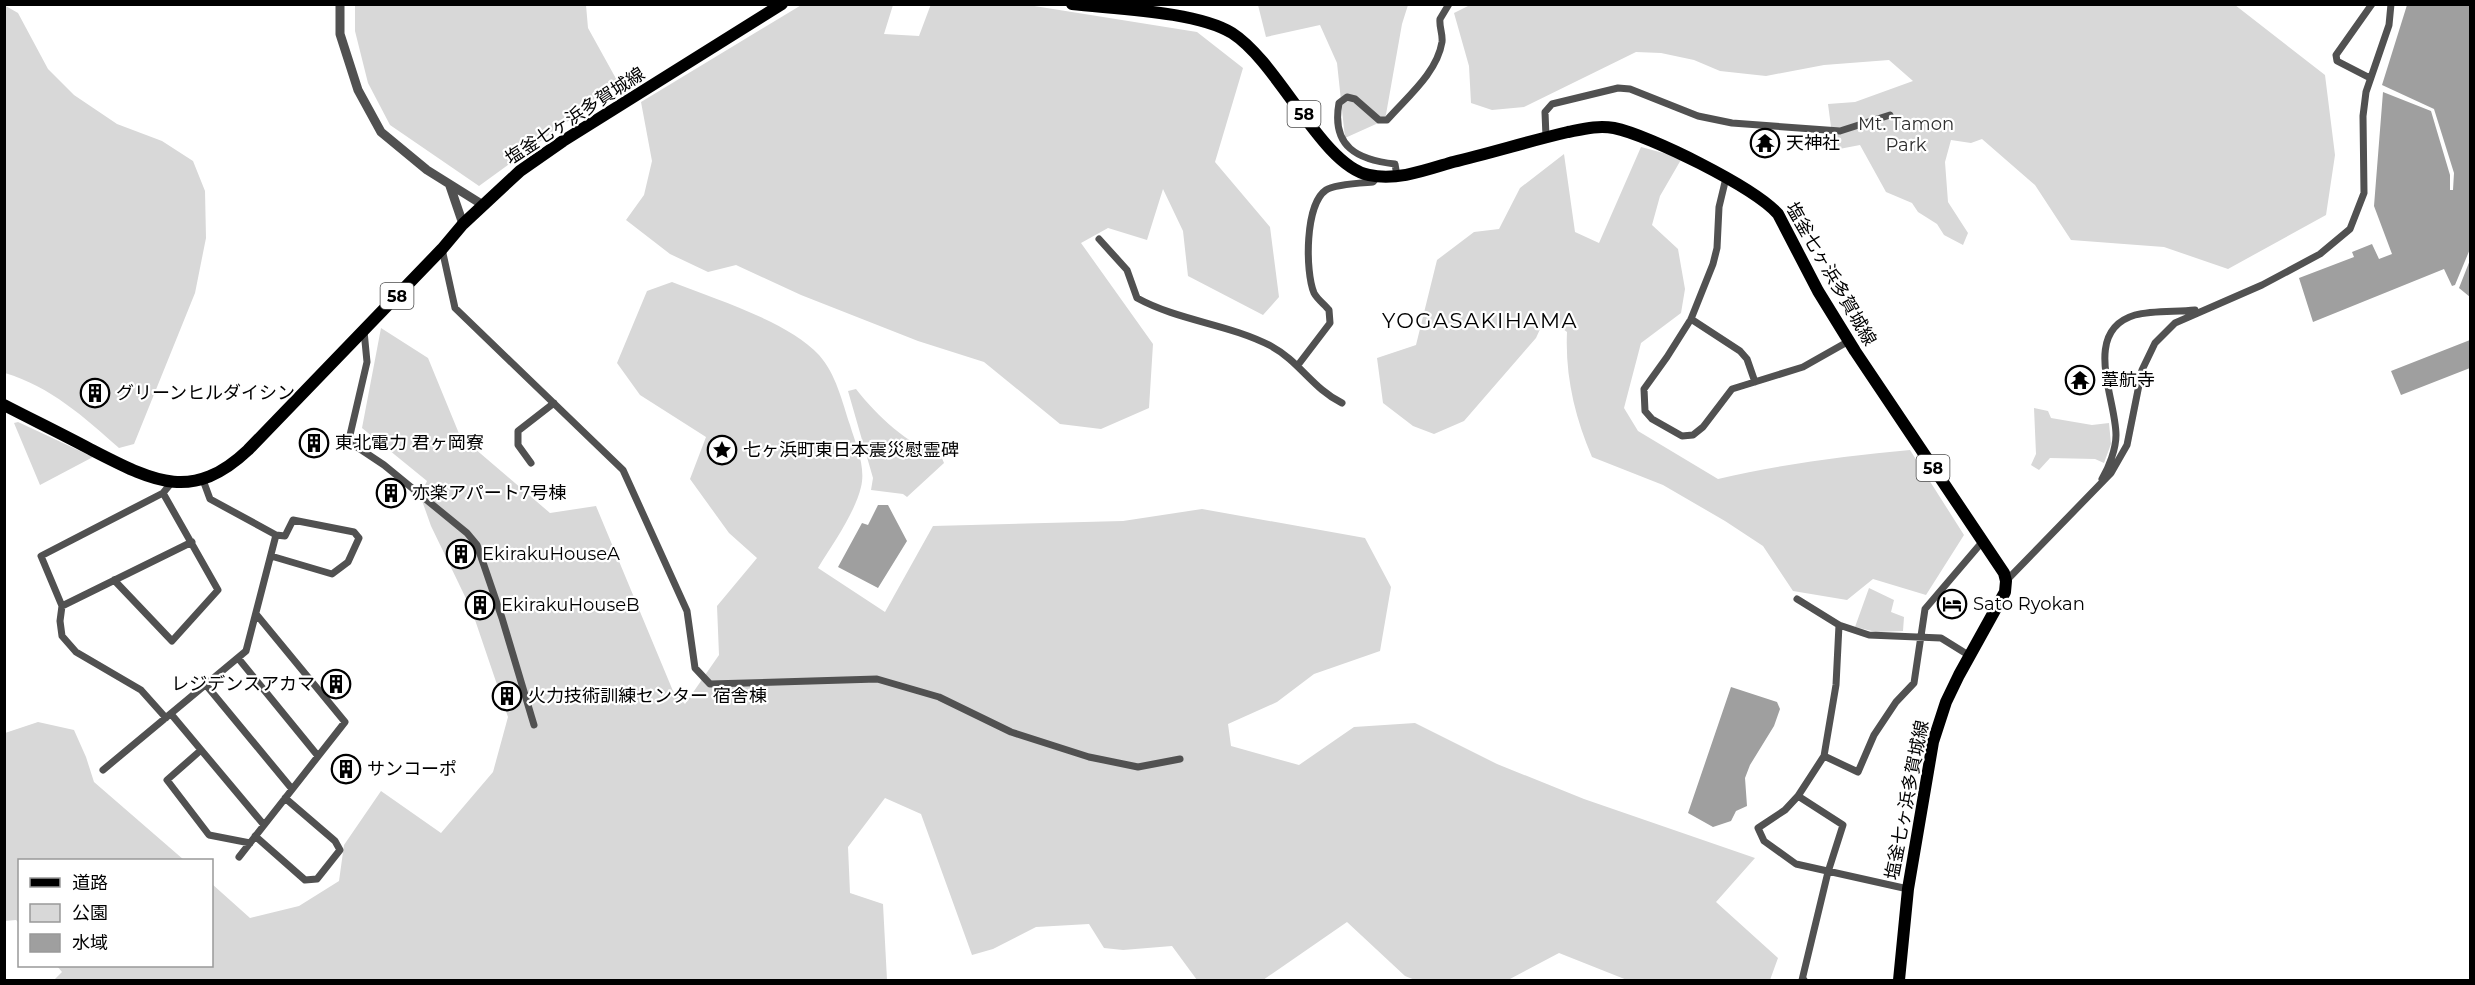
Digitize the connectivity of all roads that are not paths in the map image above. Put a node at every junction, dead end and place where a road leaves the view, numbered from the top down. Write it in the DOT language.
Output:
graph roads {
  1 [pos="340,4"];
  2 [pos="782,4"];
  3 [pos="1072,4"];
  4 [pos="1449,4"];
  5 [pos="2372,4"];
  6 [pos="2389,6"];
  7 [pos="2370,78"];
  8 [pos="1890,116"];
  9 [pos="1546,138"];
  10 [pos="1378,176"];
  11 [pos="1397,176"];
  12 [pos="1726,178"];
  13 [pos="450,186"];
  14 [pos="483,205"];
  15 [pos="463,224"];
  16 [pos="1099,239"];
  17 [pos="442,249"];
  18 [pos="2200,310"];
  19 [pos="1691,319"];
  20 [pos="364,331"];
  21 [pos="1849,341"];
  22 [pos="1298,365"];
  23 [pos="1755,382"];
  24 [pos="554,403"];
  25 [pos="1342,403"];
  26 [pos="4,405"];
  27 [pos="531,463"];
  28 [pos="203,480"];
  29 [pos="172,482"];
  30 [pos="2098,486"];
  31 [pos="163,492"];
  32 [pos="276,535"];
  33 [pos="1983,541"];
  34 [pos="192,542"];
  35 [pos="271,556"];
  36 [pos="114,580"];
  37 [pos="2006,581"];
  38 [pos="1797,599"];
  39 [pos="62,606"];
  40 [pos="256,614"];
  41 [pos="1839,626"];
  42 [pos="1921,636"];
  43 [pos="1970,656"];
  44 [pos="238,658"];
  45 [pos="206,685"];
  46 [pos="168,716"];
  47 [pos="534,725"];
  48 [pos="201,750"];
  49 [pos="318,756"];
  50 [pos="1824,756"];
  51 [pos="1180,759"];
  52 [pos="104,770"];
  53 [pos="292,789"];
  54 [pos="1797,796"];
  55 [pos="285,798"];
  56 [pos="264,825"];
  57 [pos="255,836"];
  58 [pos="250,843"];
  59 [pos="239,856"];
  60 [pos="1828,872"];
  61 [pos="1908,889"];
  62 [pos="1802,980"];
  63 [pos="1899,981"];
  1 -- 13 [label="street"];
  2 -- 14 [label="main road, 塩釜七ヶ浜多賀城線 / 58"];
  3 -- 10 [label="main road, 塩釜七ヶ浜多賀城線 / 58"];
  4 -- 11 [label="street"];
  5 -- 7 [label="street"];
  6 -- 7 [label="street"];
  7 -- 18 [label="street"];
  8 -- 9 [label="street"];
  9 -- 11 [label="main road, 塩釜七ヶ浜多賀城線 / 58"];
  9 -- 12 [label="main road, 塩釜七ヶ浜多賀城線 / 58"];
  10 -- 11 [label="main road, 塩釜七ヶ浜多賀城線 / 58"];
  10 -- 22 [label="street"];
  12 -- 19 [label="street"];
  12 -- 21 [label="main road, 塩釜七ヶ浜多賀城線 / 58"];
  13 -- 14 [label="street"];
  13 -- 15 [label="street"];
  14 -- 15 [label="main road, 塩釜七ヶ浜多賀城線 / 58"];
  15 -- 17 [label="main road, 塩釜七ヶ浜多賀城線 / 58"];
  16 -- 22 [label="street"];
  17 -- 20 [label="main road, 塩釜七ヶ浜多賀城線 / 58"];
  17 -- 24 [label="street"];
  18 -- 30 [label="street"];
  18 -- 30 [label="street"];
  19 -- 23 [label="street"];
  19 -- 23 [label="street"];
  20 -- 28 [label="main road, 塩釜七ヶ浜多賀城線 / 58"];
  20 -- 47 [label="street"];
  21 -- 23 [label="street"];
  21 -- 33 [label="main road, 塩釜七ヶ浜多賀城線 / 58"];
  22 -- 25 [label="street"];
  24 -- 27 [label="street"];
  24 -- 51 [label="street"];
  26 -- 29 [label="main road, 塩釜七ヶ浜多賀城線 / 58"];
  28 -- 29 [label="main road, 塩釜七ヶ浜多賀城線 / 58"];
  28 -- 32 [label="street"];
  29 -- 31 [label="street"];
  30 -- 37 [label="street"];
  31 -- 34 [label="street"];
  31 -- 39 [label="street"];
  32 -- 35 [label="street"];
  32 -- 35 [label="street"];
  33 -- 37 [label="main road, 塩釜七ヶ浜多賀城線 / 58"];
  33 -- 42 [label="street"];
  34 -- 36 [label="street"];
  34 -- 36 [label="street"];
  35 -- 40 [label="street"];
  36 -- 39 [label="street"];
  37 -- 43 [label="main road, 塩釜七ヶ浜多賀城線"];
  38 -- 41 [label="street"];
  39 -- 46 [label="street"];
  40 -- 44 [label="street"];
  40 -- 49 [label="street"];
  41 -- 42 [label="street"];
  41 -- 50 [label="street"];
  42 -- 43 [label="street"];
  42 -- 50 [label="street"];
  43 -- 61 [label="main road, 塩釜七ヶ浜多賀城線"];
  44 -- 45 [label="street"];
  44 -- 49 [label="street"];
  45 -- 46 [label="street"];
  45 -- 53 [label="street"];
  46 -- 48 [label="street"];
  46 -- 52 [label="street"];
  48 -- 56 [label="street"];
  48 -- 58 [label="street"];
  49 -- 53 [label="street"];
  50 -- 54 [label="street"];
  53 -- 55 [label="street"];
  54 -- 60 [label="street"];
  54 -- 60 [label="street"];
  55 -- 56 [label="street"];
  55 -- 57 [label="street"];
  56 -- 57 [label="street"];
  57 -- 58 [label="street"];
  58 -- 59 [label="street"];
  60 -- 61 [label="street"];
  60 -- 62 [label="street"];
  61 -- 63 [label="main road, 塩釜七ヶ浜多賀城線"];
}
